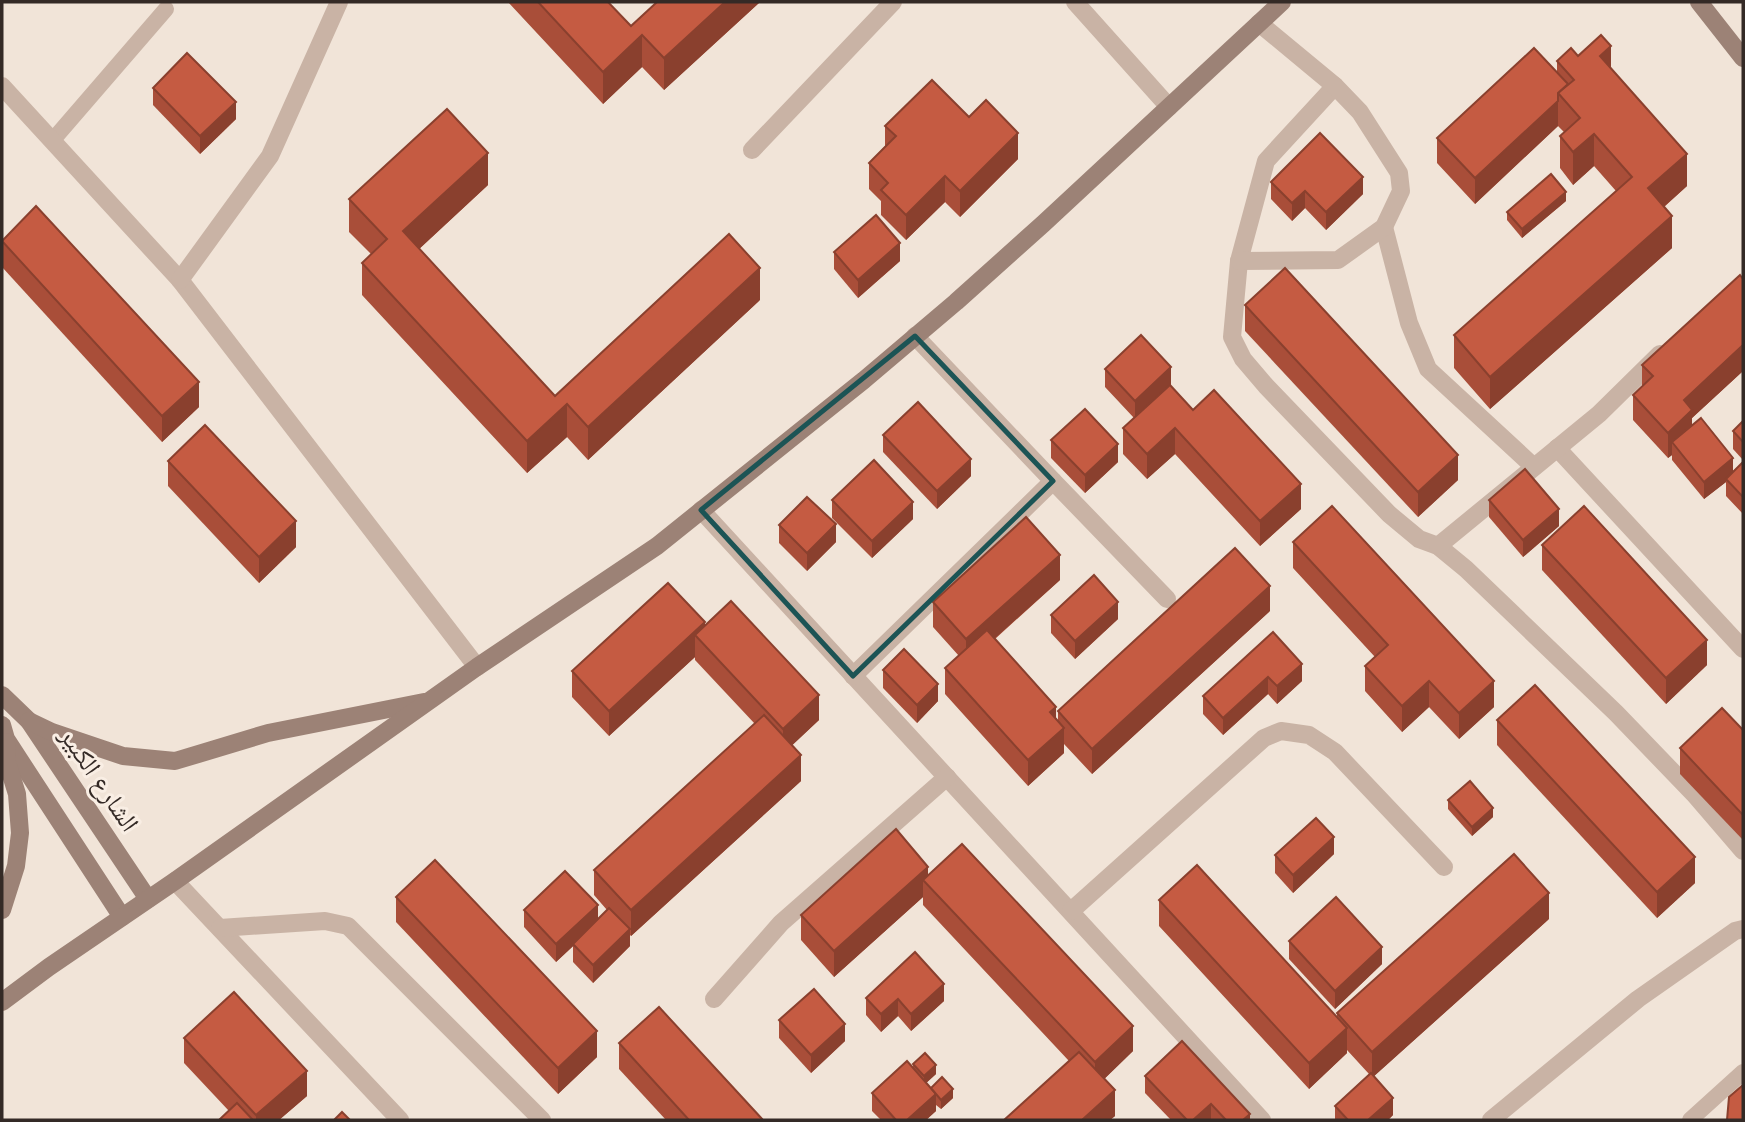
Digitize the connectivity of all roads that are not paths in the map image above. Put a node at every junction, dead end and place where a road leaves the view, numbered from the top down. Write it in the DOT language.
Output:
graph roads {
  1 [pos="339,2"];
  2 [pos="892,2"];
  3 [pos="1075,2"];
  4 [pos="1282,2"];
  5 [pos="1699,2"];
  6 [pos="166,9"];
  7 [pos="1259,23"];
  8 [pos="1743,58"];
  9 [pos="2,86"];
  10 [pos="1335,86"];
  11 [pos="1169,107"];
  12 [pos="52,141"];
  13 [pos="752,150"];
  14 [pos="1384,228"];
  15 [pos="1239,261"];
  16 [pos="180,280"];
  17 [pos="915,336"];
  18 [pos="1672,342"];
  19 [pos="1558,448"];
  20 [pos="1534,467"];
  21 [pos="1053,481"];
  22 [pos="701,510"];
  23 [pos="1438,546"];
  24 [pos="1167,598"];
  25 [pos="1743,649"];
  26 [pos="477,667"];
  27 [pos="853,676"];
  28 [pos="2,695"];
  29 [pos="430,700"];
  30 [pos="29,721"];
  31 [pos="4,732"];
  32 [pos="947,777"];
  33 [pos="1743,851"];
  34 [pos="1444,867"];
  35 [pos="175,881"];
  36 [pos="148,899"];
  37 [pos="2,910"];
  38 [pos="1071,911"];
  39 [pos="122,916"];
  40 [pos="220,928"];
  41 [pos="1743,929"];
  42 [pos="714,999"];
  43 [pos="2,1002"];
  44 [pos="1743,1072"];
  45 [pos="400,1120"];
  46 [pos="542,1120"];
  47 [pos="1262,1120"];
  48 [pos="1491,1120"];
  49 [pos="1690,1120"];
  1 -- 16 [label="street"];
  2 -- 13 [label="street"];
  3 -- 11 [label="street"];
  4 -- 7 [label="street"];
  5 -- 8 [label="street"];
  6 -- 12 [label="lane"];
  7 -- 10 [label="street"];
  7 -- 11 [label="street"];
  9 -- 12 [label="street"];
  10 -- 14 [label="street"];
  10 -- 15 [label="street"];
  11 -- 17 [label="street"];
  12 -- 16 [label="street"];
  14 -- 15 [label="street"];
  14 -- 20 [label="street"];
  15 -- 23 [label="street"];
  16 -- 26 [label="street"];
  17 -- 21 [label="street"];
  17 -- 22 [label="street"];
  18 -- 19 [label="street"];
  19 -- 20 [label="street"];
  19 -- 25 [label="street"];
  20 -- 23 [label="street"];
  21 -- 24 [label="street"];
  21 -- 27 [label="street"];
  22 -- 26 [label="street"];
  22 -- 27 [label="street"];
  23 -- 33 [label="street"];
  26 -- 29 [label="street"];
  27 -- 32 [label="street"];
  28 -- 30 [label="street, الشارع الكبير"];
  29 -- 30 [label="street"];
  29 -- 35 [label="street"];
  30 -- 36 [label="street, الشارع الكبير"];
  31 -- 37 [label="street"];
  31 -- 39 [label="street"];
  32 -- 38 [label="street"];
  32 -- 42 [label="street"];
  34 -- 38 [label="street"];
  35 -- 36 [label="street"];
  35 -- 40 [label="street"];
  36 -- 39 [label="street"];
  38 -- 47 [label="street"];
  39 -- 43 [label="street"];
  40 -- 45 [label="street"];
  40 -- 46 [label="street"];
  41 -- 48 [label="street"];
  44 -- 49 [label="lane"];
}
